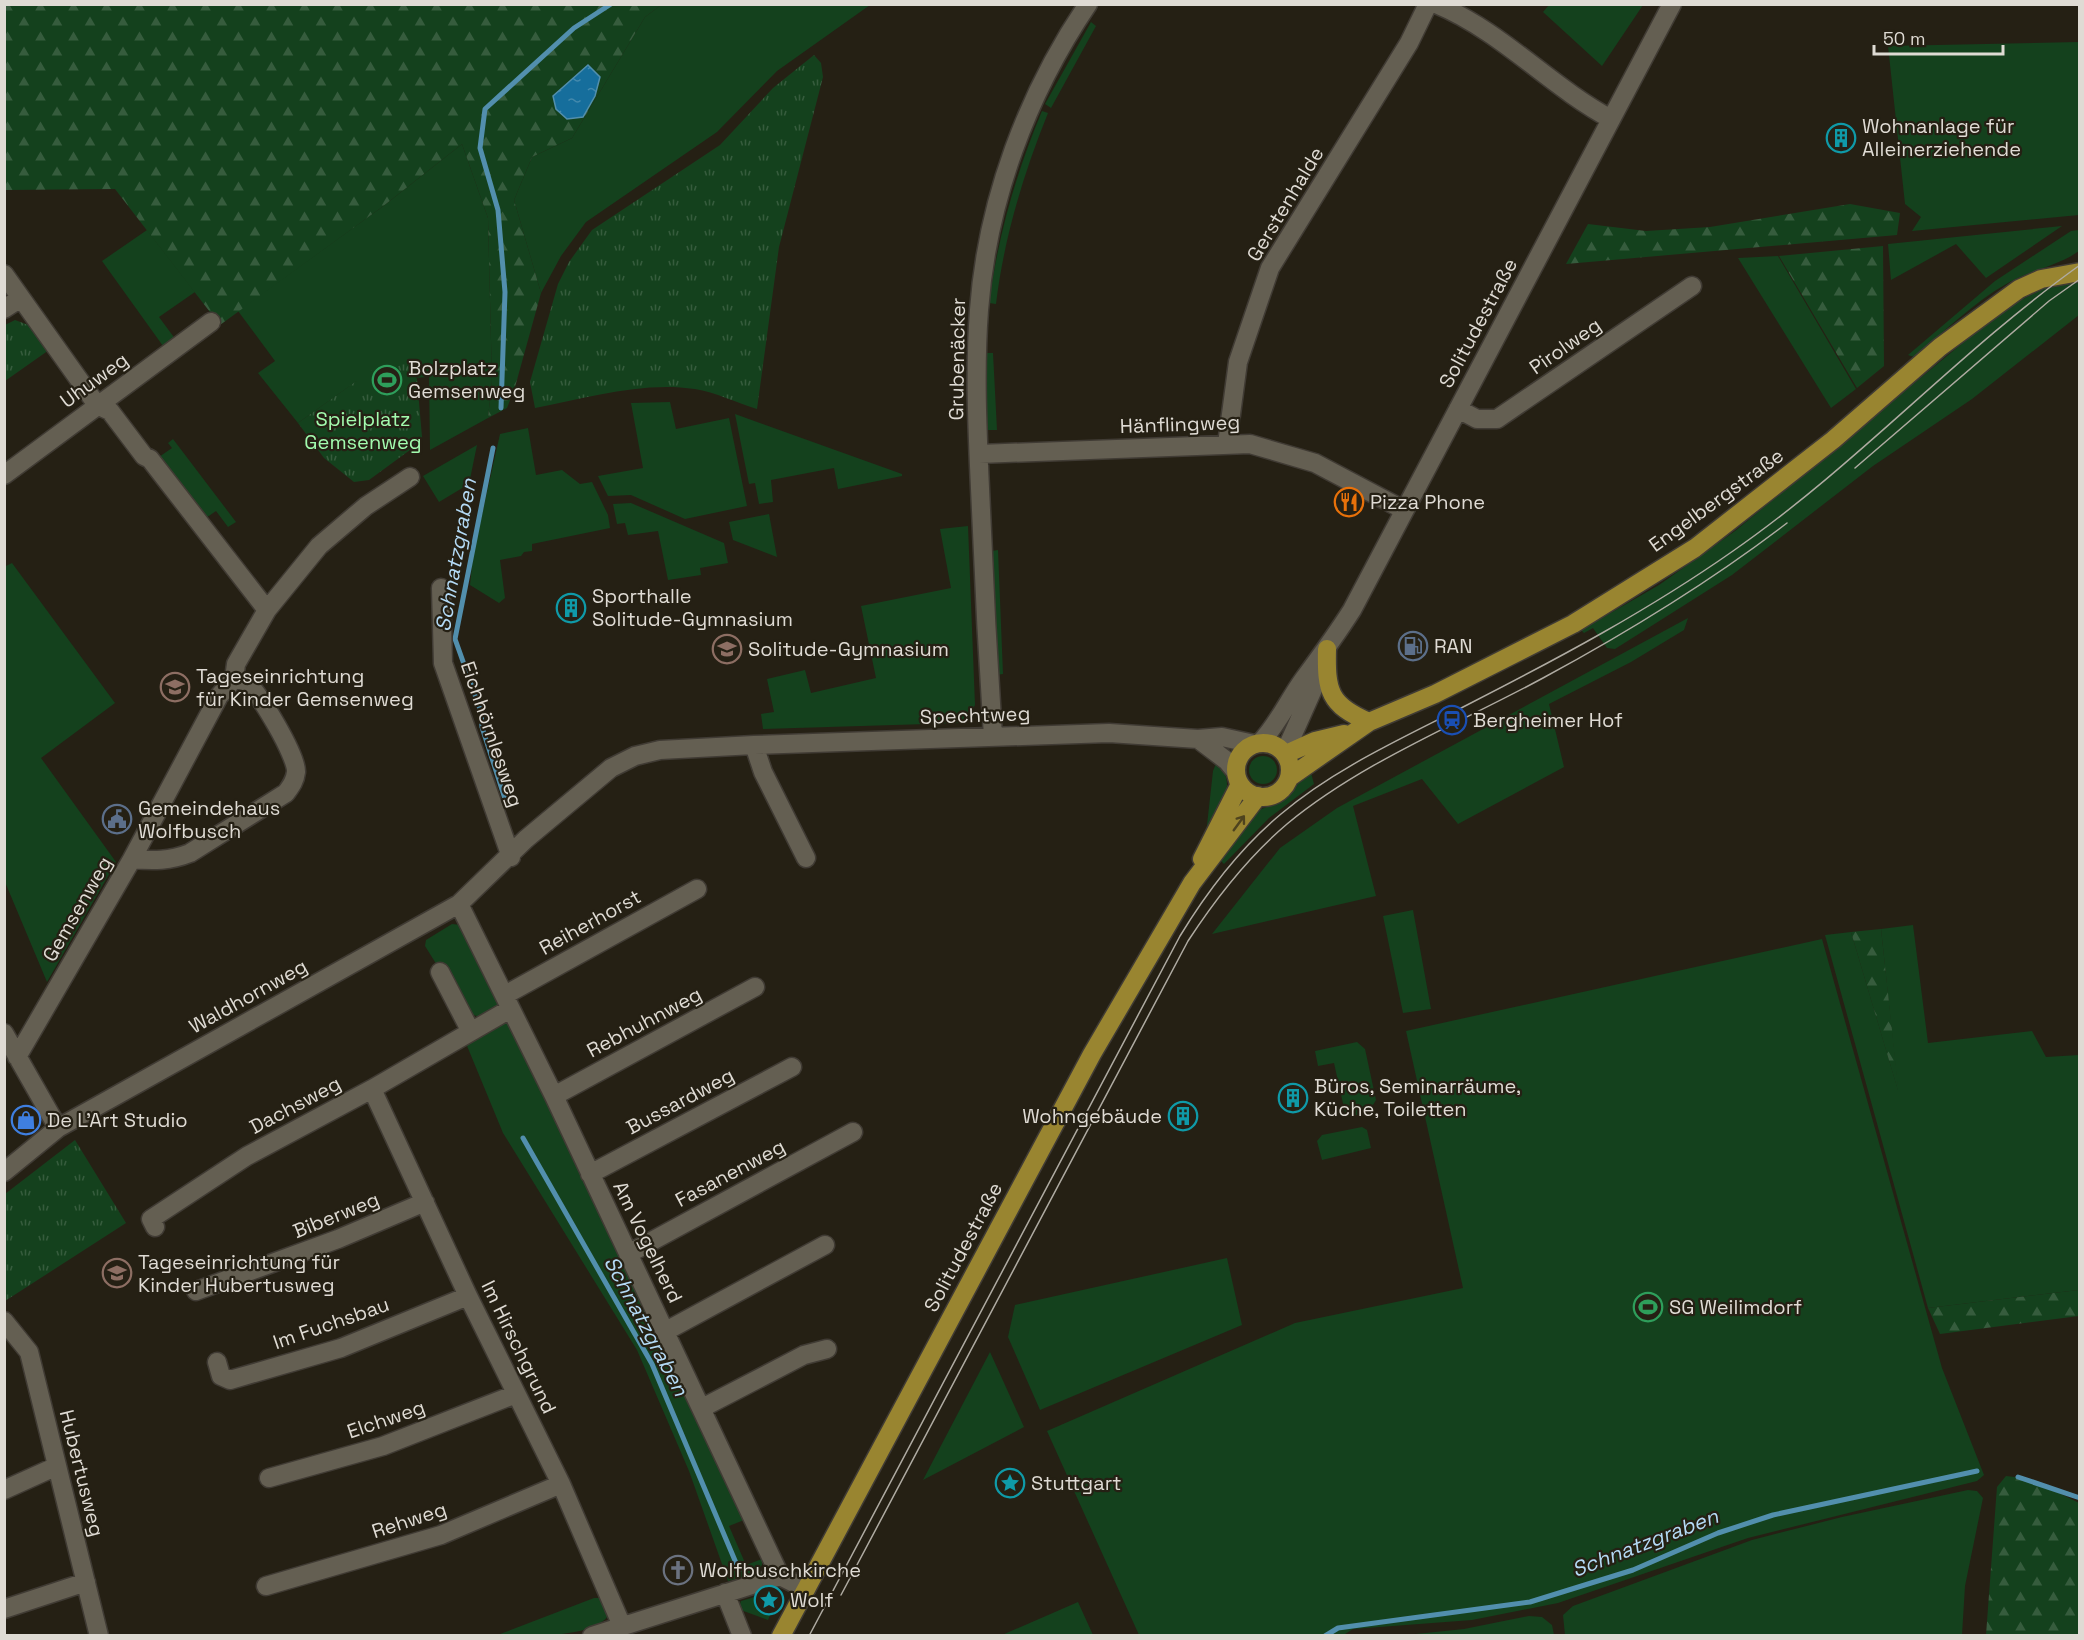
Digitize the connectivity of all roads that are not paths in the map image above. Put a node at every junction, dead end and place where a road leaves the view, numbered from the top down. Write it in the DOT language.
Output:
graph roads {
  1 [pos="1088,4"];
  2 [pos="1428,4"];
  3 [pos="1437,4"];
  4 [pos="1672,4"];
  5 [pos="1611,119"];
  6 [pos="2079,272"];
  7 [pos="4,274"];
  8 [pos="1692,286"];
  9 [pos="21,298"];
  10 [pos="4,309"];
  11 [pos="211,322"];
  12 [pos="97,405"];
  13 [pos="1458,409"];
  14 [pos="1227,444"];
  15 [pos="979,454"];
  16 [pos="4,476"];
  17 [pos="410,477"];
  18 [pos="1404,510"];
  19 [pos="441,588"];
  20 [pos="267,610"];
  21 [pos="1324,654"];
  22 [pos="234,679"];
  23 [pos="1362,726"];
  24 [pos="993,737"];
  25 [pos="1198,739"];
  26 [pos="1257,743"];
  27 [pos="754,745"];
  28 [pos="1285,753"];
  29 [pos="1290,777"];
  30 [pos="1238,778"];
  31 [pos="1258,796"];
  32 [pos="511,856"];
  33 [pos="806,858"];
  34 [pos="132,859"];
  35 [pos="1192,883"];
  36 [pos="697,889"];
  37 [pos="459,904"];
  38 [pos="440,972"];
  39 [pos="755,987"];
  40 [pos="508,1002"];
  41 [pos="470,1030"];
  42 [pos="4,1033"];
  43 [pos="17,1057"];
  44 [pos="792,1067"];
  45 [pos="372,1089"];
  46 [pos="554,1096"];
  47 [pos="58,1128"];
  48 [pos="853,1132"];
  49 [pos="4,1172"];
  50 [pos="590,1174"];
  51 [pos="425,1202"];
  52 [pos="155,1227"];
  53 [pos="825,1245"];
  54 [pos="628,1254"];
  55 [pos="196,1291"];
  56 [pos="468,1296"];
  57 [pos="7,1326"];
  58 [pos="666,1331"];
  59 [pos="827,1349"];
  60 [pos="217,1362"];
  61 [pos="516,1394"];
  62 [pos="702,1408"];
  63 [pos="57,1466"];
  64 [pos="269,1478"];
  65 [pos="561,1484"];
  66 [pos="4,1490"];
  67 [pos="780,1576"];
  68 [pos="86,1582"];
  69 [pos="266,1586"];
  70 [pos="806,1589"];
  71 [pos="725,1593"];
  72 [pos="4,1609"];
  73 [pos="622,1626"];
  74 [pos="741,1634"];
  75 [pos="99,1635"];
  76 [pos="592,1635"];
  77 [pos="781,1635"];
  1 -- 15 [label="street, Grubenäcker"];
  2 -- 14 [label="street, Gerstenhalde"];
  3 -- 5 [label="street"];
  4 -- 5 [label="street, Solitudestraße"];
  5 -- 13 [label="street, Solitudestraße"];
  6 -- 23 [label="main road, Engelbergstraße"];
  7 -- 9 [label="street"];
  8 -- 13 [label="street, Pirolweg"];
  9 -- 10 [label="street"];
  9 -- 12 [label="street"];
  11 -- 12 [label="street, Uhuweg"];
  12 -- 16 [label="street, Uhuweg"];
  12 -- 20 [label="street"];
  13 -- 18 [label="street, Solitudestraße"];
  14 -- 15 [label="street, Hänflingweg"];
  14 -- 18 [label="street, Hänflingweg"];
  15 -- 24 [label="street, Grubenäcker"];
  17 -- 20 [label="street, Gemsenweg"];
  18 -- 21 [label="street, Solitudestraße"];
  19 -- 32 [label="street, Eichhörnlesweg"];
  20 -- 22 [label="street, Gemsenweg"];
  21 -- 23 [label="main road"];
  21 -- 26 [label="street, Solitudestraße"];
  21 -- 28 [label="street, Solitudestraße"];
  22 -- 34 [label="street, Gemsenweg"];
  22 -- 34 [label="street"];
  23 -- 28 [label="main road, Engelbergstraße"];
  23 -- 29 [label="main road, Engelbergstraße"];
  24 -- 25 [label="street, Spechtweg"];
  24 -- 27 [label="street, Spechtweg"];
  25 -- 26 [label="street, Spechtweg"];
  25 -- 30 [label="street"];
  26 -- 28 [label="main road"];
  26 -- 30 [label="main road"];
  27 -- 32 [label="street, Spechtweg"];
  27 -- 33 [label="street"];
  28 -- 29 [label="main road"];
  29 -- 31 [label="main road"];
  30 -- 31 [label="main road"];
  30 -- 35 [label="main road, Solitudestraße"];
  35 -- 31 [label="main road, Solitudestraße, one-way"];
  32 -- 37 [label="street, Waldhornweg"];
  34 -- 43 [label="street, Gemsenweg"];
  35 -- 70 [label="main road, Solitudestraße"];
  36 -- 40 [label="street, Reiherhorst"];
  37 -- 40 [label="street, Am Vogelherd"];
  37 -- 47 [label="street, Waldhornweg"];
  38 -- 41 [label="street"];
  39 -- 46 [label="street, Rebhuhnweg"];
  40 -- 41 [label="street, Dachsweg"];
  40 -- 46 [label="street, Am Vogelherd"];
  41 -- 45 [label="street, Dachsweg"];
  42 -- 43 [label="street"];
  43 -- 47 [label="street"];
  44 -- 50 [label="street, Bussardweg"];
  45 -- 51 [label="street, Im Hirschgrund"];
  45 -- 52 [label="street, Dachsweg"];
  46 -- 50 [label="street, Am Vogelherd"];
  47 -- 49 [label="street, Waldhornweg"];
  48 -- 54 [label="street, Fasanenweg"];
  50 -- 54 [label="street, Am Vogelherd"];
  51 -- 55 [label="street, Biberweg"];
  51 -- 56 [label="street, Im Hirschgrund"];
  53 -- 58 [label="street"];
  54 -- 58 [label="street, Am Vogelherd"];
  56 -- 60 [label="street, Im Fuchsbau"];
  56 -- 61 [label="street, Im Hirschgrund"];
  57 -- 63 [label="street, Hubertusweg"];
  58 -- 62 [label="street, Am Vogelherd"];
  59 -- 62 [label="street"];
  61 -- 64 [label="street, Elchweg"];
  61 -- 65 [label="street, Im Hirschgrund"];
  62 -- 67 [label="street, Am Vogelherd"];
  63 -- 66 [label="street"];
  63 -- 68 [label="street, Hubertusweg"];
  65 -- 69 [label="street, Rehweg"];
  65 -- 73 [label="street, Im Hirschgrund"];
  67 -- 70 [label="street"];
  67 -- 71 [label="street"];
  68 -- 72 [label="street"];
  68 -- 75 [label="street, Hubertusweg"];
  70 -- 77 [label="main road, Solitudestraße"];
  71 -- 73 [label="street"];
  71 -- 74 [label="street"];
  73 -- 76 [label="street"];
}
